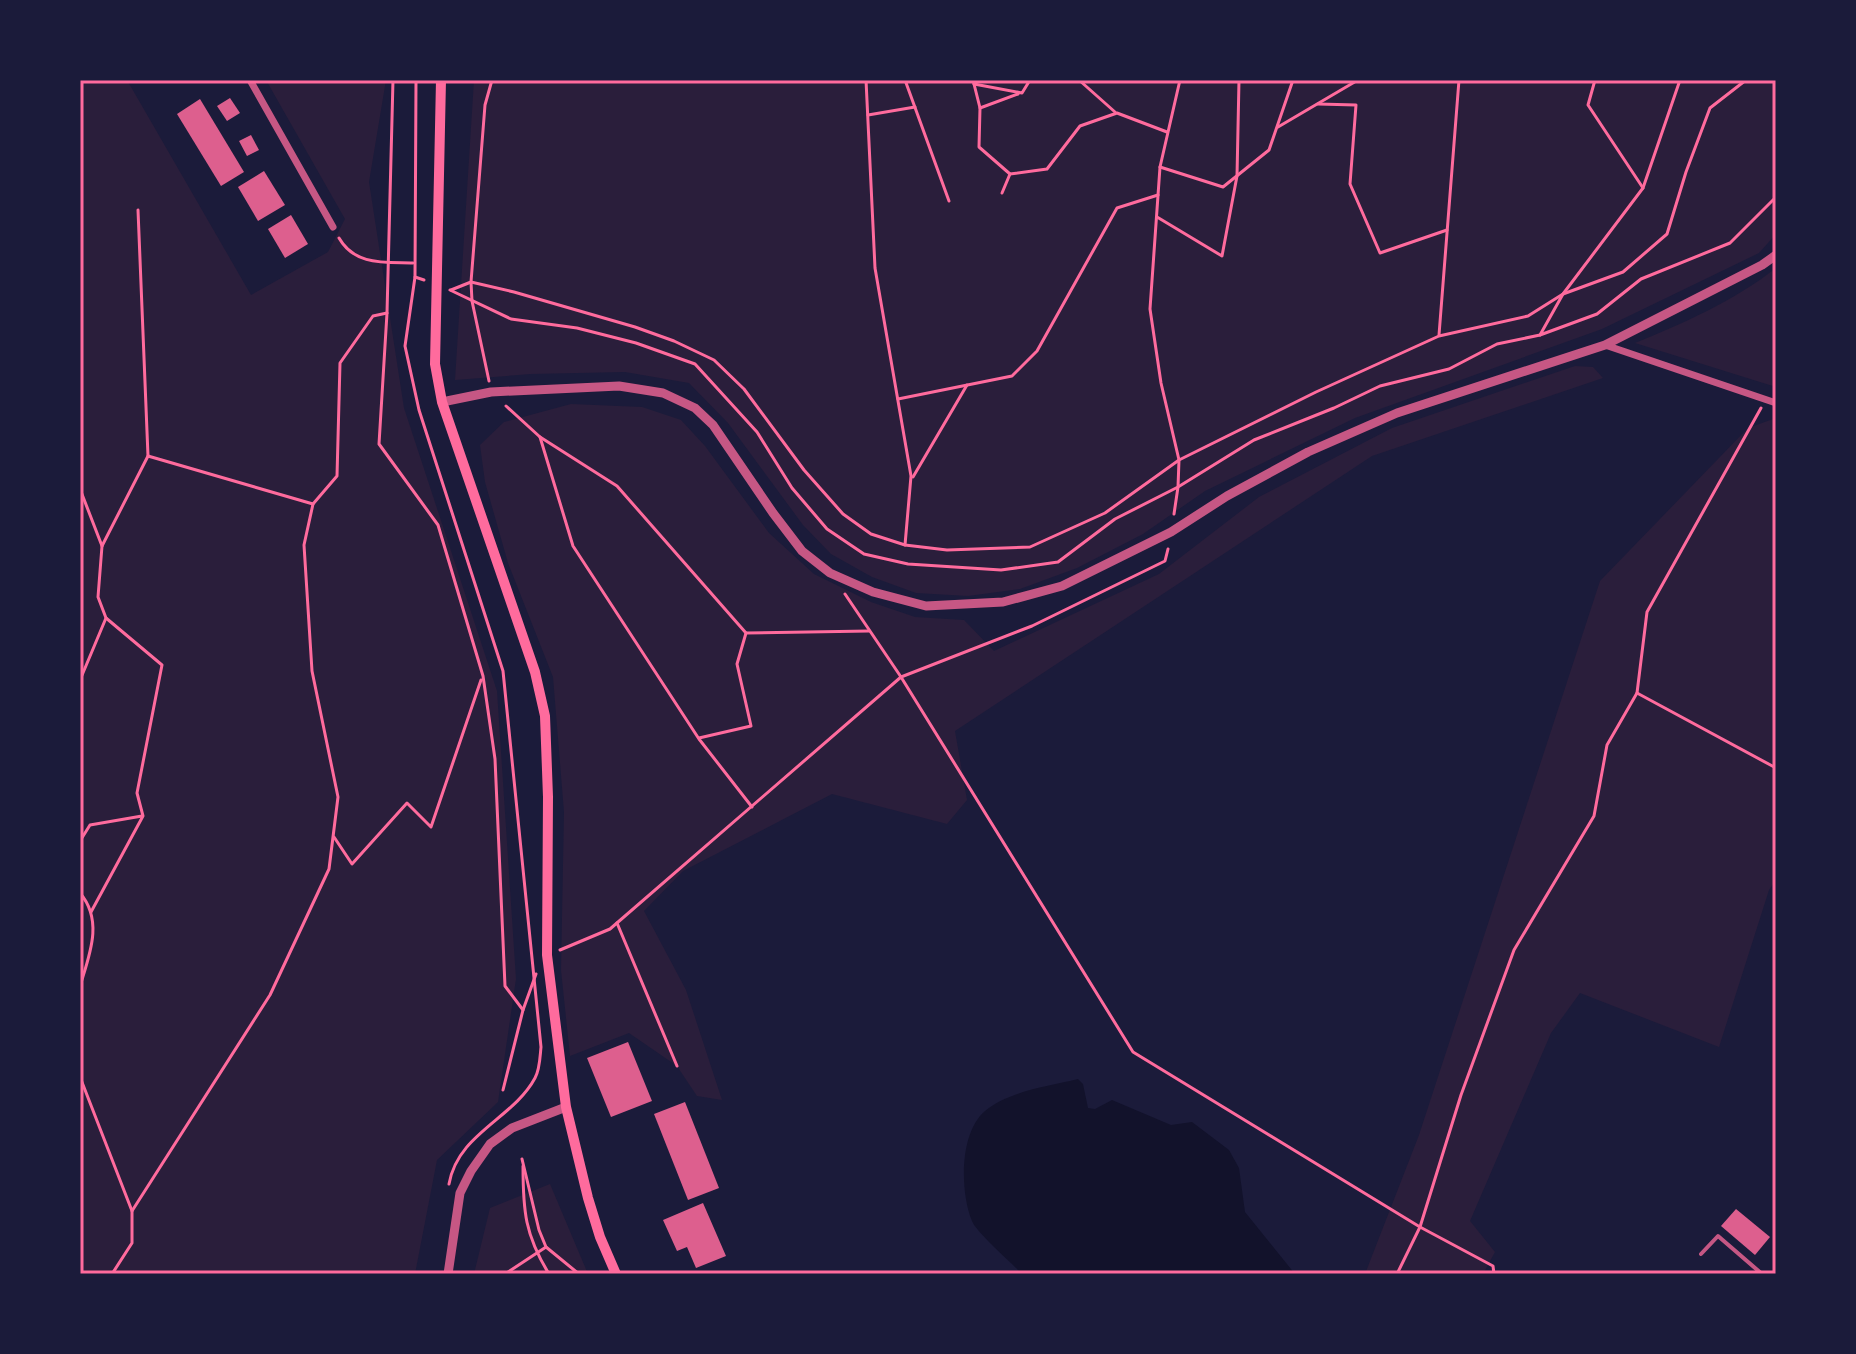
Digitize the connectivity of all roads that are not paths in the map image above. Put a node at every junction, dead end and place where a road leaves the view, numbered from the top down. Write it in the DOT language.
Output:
graph roads {
  1 [pos="250,80"];
  2 [pos="441,80"];
  3 [pos="333,227"];
  4 [pos="1776,255"];
  5 [pos="1605,345"];
  6 [pos="442,402"];
  7 [pos="1776,403"];
  8 [pos="566,1107"];
  9 [pos="1701,1254"];
  10 [pos="448,1274"];
  11 [pos="616,1274"];
  12 [pos="1762,1274"];
  1 -- 3 [label="street"];
  2 -- 6 [label="main road"];
  4 -- 5 [label="street"];
  5 -- 6 [label="street"];
  5 -- 7 [label="street"];
  6 -- 8 [label="main road"];
  8 -- 10 [label="street"];
  8 -- 11 [label="main road"];
  9 -- 12 [label="lane"];
}
